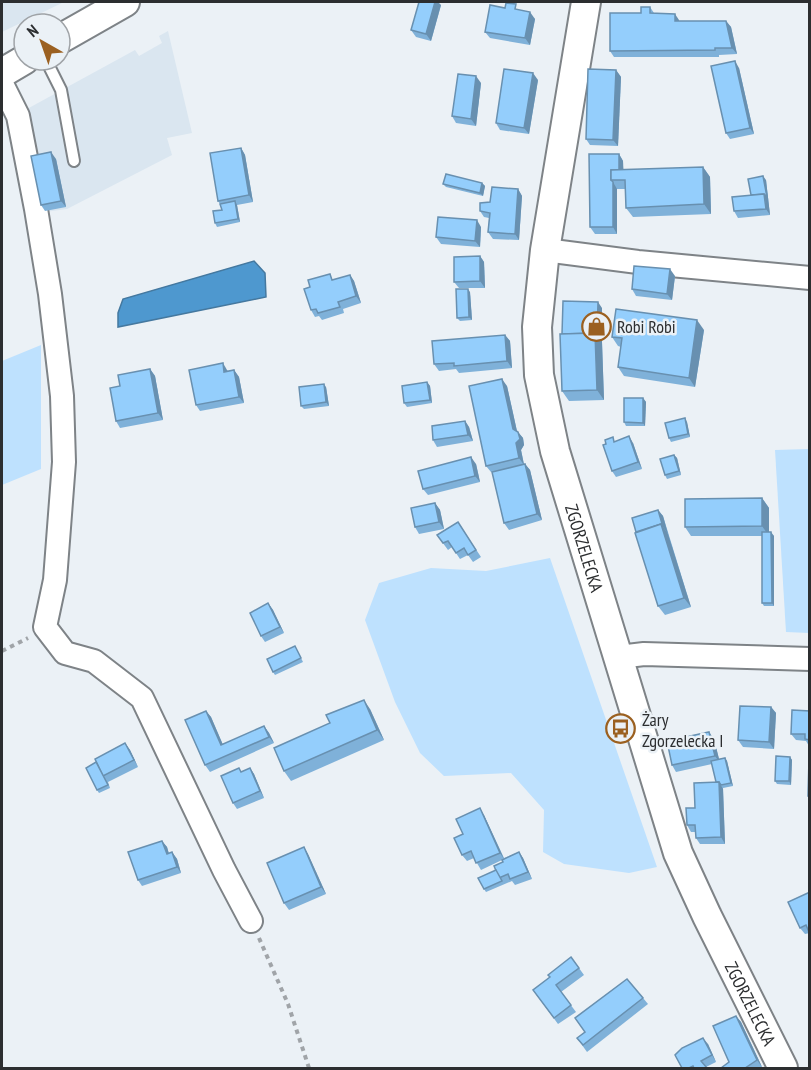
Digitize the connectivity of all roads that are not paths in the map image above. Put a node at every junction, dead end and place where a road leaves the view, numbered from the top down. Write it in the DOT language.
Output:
graph roads {
  1 [pos="125,2"];
  2 [pos="586,2"];
  3 [pos="72,32"];
  4 [pos="52,72"];
  5 [pos="2,84"];
  6 [pos="74,161"];
  7 [pos="545,250"];
  8 [pos="810,278"];
  9 [pos="619,657"];
  10 [pos="810,659"];
  11 [pos="251,921"];
  12 [pos="783,1068"];
  1 -- 3 [label="street"];
  2 -- 7 [label="street, ZGORZELECKA"];
  4 -- 6 [label="lane"];
  5 -- 11 [label="street"];
  7 -- 8 [label="street"];
  7 -- 9 [label="street, ZGORZELECKA"];
  9 -- 10 [label="street"];
  9 -- 12 [label="street, ZGORZELECKA"];
}
